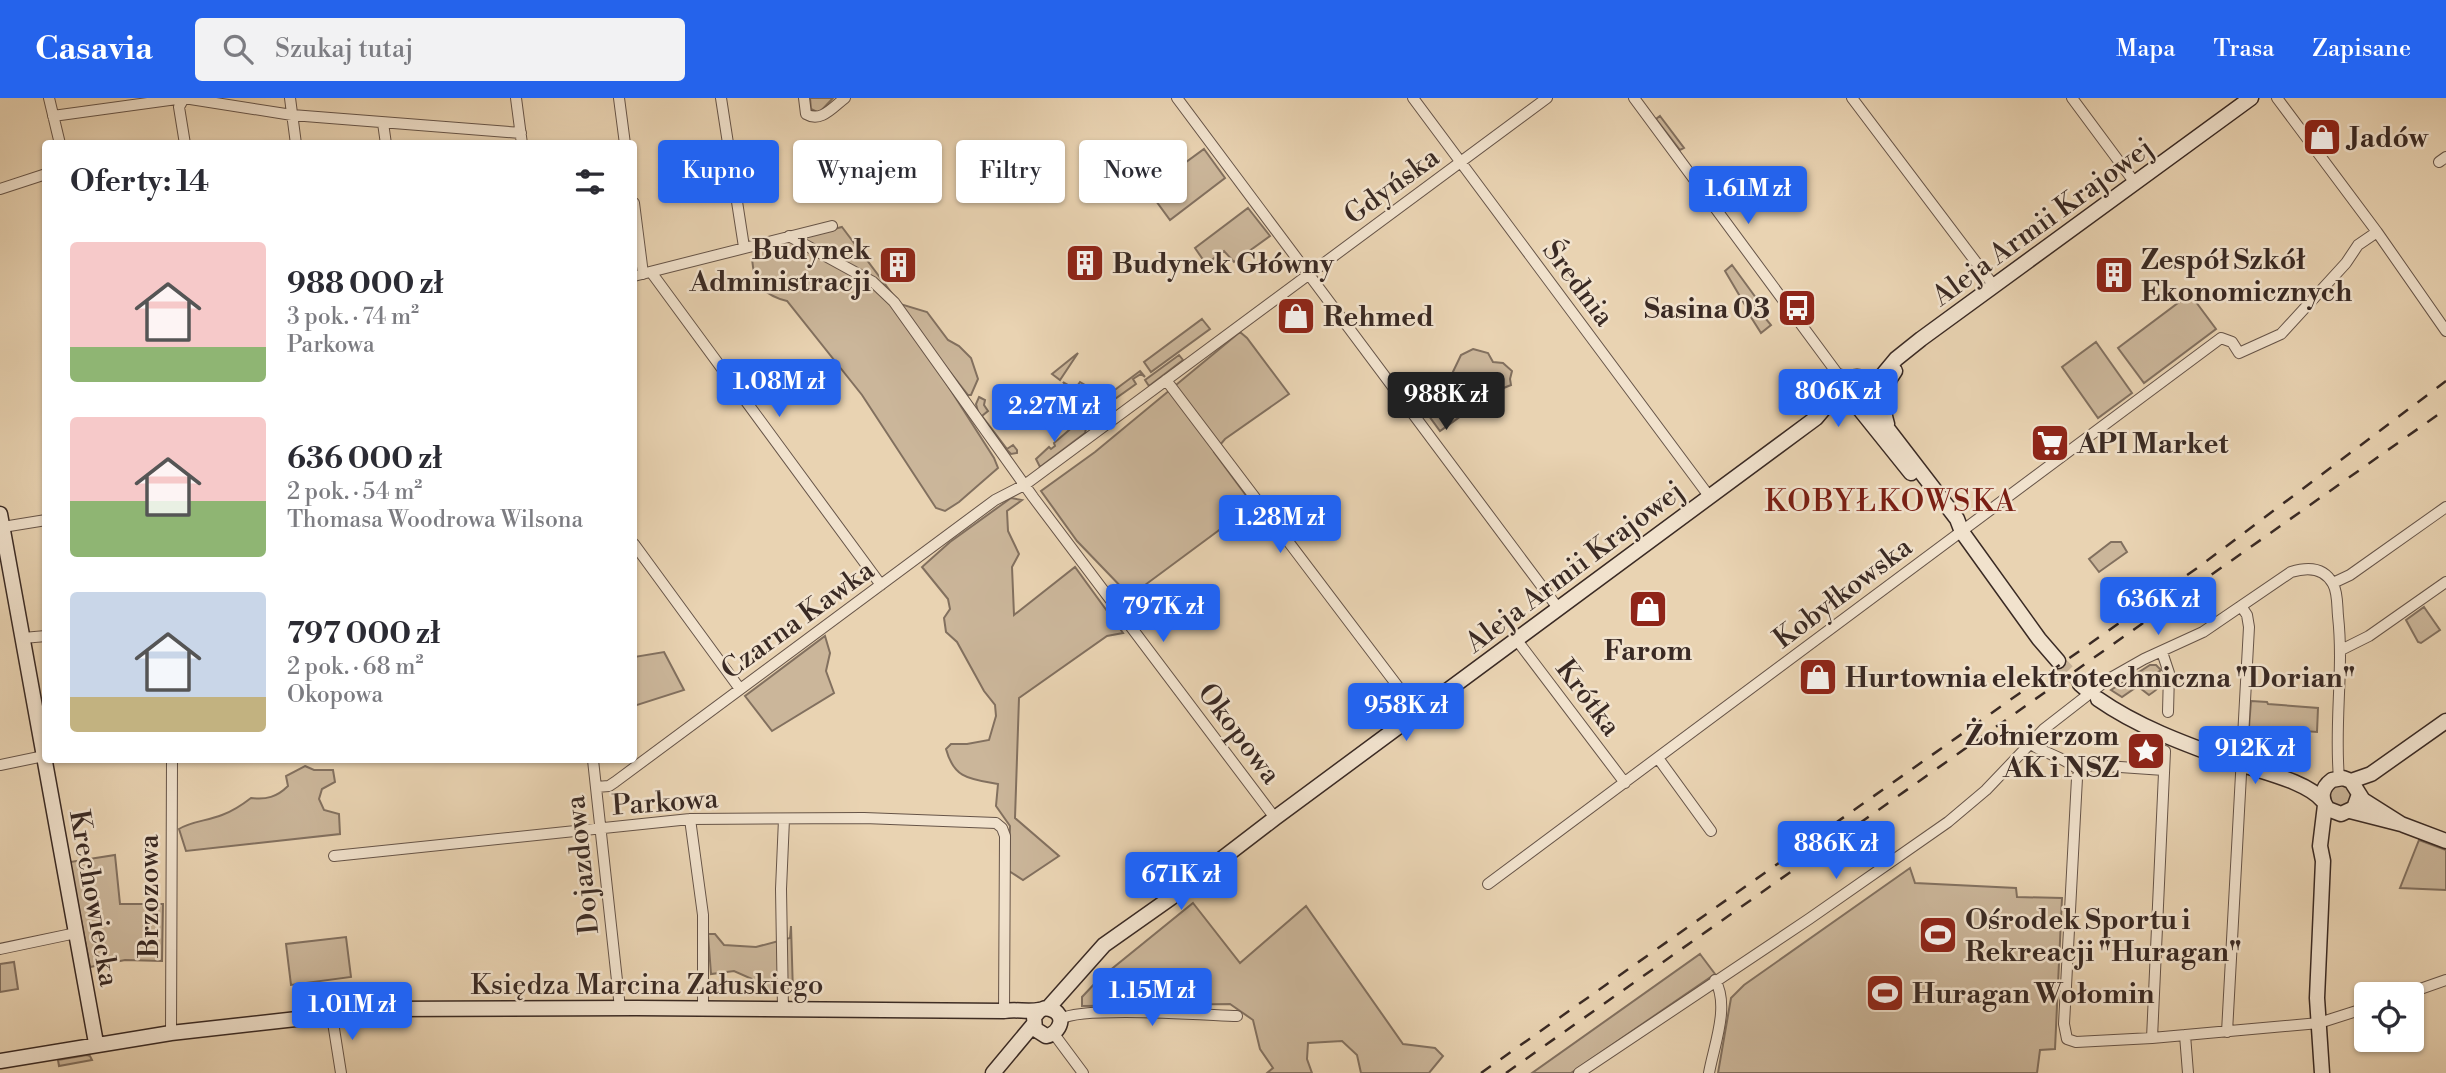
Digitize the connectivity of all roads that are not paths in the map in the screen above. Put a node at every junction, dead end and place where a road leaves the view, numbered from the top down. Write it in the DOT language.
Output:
graph roads {
  1 [pos="49,98"];
  2 [pos="184,98"];
  3 [pos="290,98"];
  4 [pos="516,98"];
  5 [pos="619,98"];
  6 [pos="721,98"];
  7 [pos="804,98"];
  8 [pos="845,98"];
  9 [pos="1177,98"];
  10 [pos="1413,98"];
  11 [pos="1547,98"];
  12 [pos="1634,98"];
  13 [pos="1852,98"];
  14 [pos="2071,98"];
  15 [pos="2251,98"];
  16 [pos="2277,98"];
  17 [pos="292,115"];
  18 [pos="53,116"];
  19 [pos="383,124"];
  20 [pos="522,139"];
  21 [pos="60,140"];
  22 [pos="184,140"];
  23 [pos="295,140"];
  24 [pos="385,140"];
  25 [pos="624,140"];
  26 [pos="1460,162"];
  27 [pos="42,175"];
  28 [pos="2135,183"];
  29 [pos="0,189"];
  30 [pos="832,226"];
  31 [pos="637,230"];
  32 [pos="2377,232"];
  33 [pos="789,236"];
  34 [pos="744,247"];
  35 [pos="1308,273"];
  36 [pos="642,274"];
  37 [pos="1994,286"];
  38 [pos="2446,331"];
  39 [pos="1900,356"];
  40 [pos="1166,380"];
  41 [pos="1854,390"];
  42 [pos="1889,429"];
  43 [pos="1026,484"];
  44 [pos="1709,496"];
  45 [pos="2446,507"];
  46 [pos="42,520"];
  47 [pos="1,522"];
  48 [pos="1962,532"];
  49 [pos="637,548"];
  50 [pos="2446,582"];
  51 [pos="2333,583"];
  52 [pos="881,585"];
  53 [pos="2241,607"];
  54 [pos="1558,608"];
  55 [pos="42,636"];
  56 [pos="23,638"];
  57 [pos="1516,639"];
  58 [pos="2341,650"];
  59 [pos="2162,652"];
  60 [pos="2058,662"];
  61 [pos="740,689"];
  62 [pos="2094,695"];
  63 [pos="2168,712"];
  64 [pos="1418,713"];
  65 [pos="2446,721"];
  66 [pos="2029,743"];
  67 [pos="42,745"];
  68 [pos="2165,751"];
  69 [pos="42,756"];
  70 [pos="1658,758"];
  71 [pos="45,763"];
  72 [pos="172,763"];
  73 [pos="593,763"];
  74 [pos="0,765"];
  75 [pos="2243,765"];
  76 [pos="2164,770"];
  77 [pos="2080,771"];
  78 [pos="2277,775"];
  79 [pos="2339,781"];
  80 [pos="1625,783"];
  81 [pos="596,787"];
  82 [pos="2359,794"];
  83 [pos="2324,803"];
  84 [pos="2346,813"];
  85 [pos="1275,818"];
  86 [pos="690,819"];
  87 [pos="784,819"];
  88 [pos="2401,824"];
  89 [pos="600,828"];
  90 [pos="1711,831"];
  91 [pos="2446,841"];
  92 [pos="334,856"];
  93 [pos="2322,861"];
  94 [pos="1488,884"];
  95 [pos="76,933"];
  96 [pos="0,949"];
  97 [pos="1715,980"];
  98 [pos="2446,980"];
  99 [pos="2424,988"];
  100 [pos="620,1008"];
  101 [pos="703,1008"];
  102 [pos="783,1009"];
  103 [pos="1004,1011"];
  104 [pos="2354,1012"];
  105 [pos="332,1016"];
  106 [pos="1237,1016"];
  107 [pos="1046,1021"];
  108 [pos="2319,1023"];
  109 [pos="2227,1032"];
  110 [pos="171,1033"];
  111 [pos="2185,1035"];
  112 [pos="2152,1038"];
  113 [pos="96,1043"];
  114 [pos="0,1060"];
  115 [pos="341,1073"];
  116 [pos="993,1073"];
  117 [pos="1083,1073"];
  118 [pos="1579,1073"];
  119 [pos="1709,1073"];
  120 [pos="2188,1073"];
  121 [pos="2322,1073"];
  1 -- 18 [label="street"];
  2 -- 17 [label="street"];
  2 -- 18 [label="street"];
  2 -- 22 [label="street"];
  3 -- 17 [label="street"];
  4 -- 20 [label="street"];
  5 -- 25 [label="street"];
  6 -- 34 [label="street"];
  7 -- 8 [label="street"];
  9 -- 35 [label="street"];
  10 -- 26 [label="street, Średnia"];
  11 -- 26 [label="street, Gdyńska"];
  12 -- 41 [label="street"];
  13 -- 37 [label="street"];
  14 -- 28 [label="street"];
  15 -- 28 [label="street, Aleja Armii Krajowej"];
  16 -- 32 [label="street"];
  17 -- 19 [label="street"];
  17 -- 23 [label="street"];
  18 -- 21 [label="street"];
  19 -- 20 [label="street"];
  19 -- 24 [label="street"];
  26 -- 35 [label="street, Gdyńska"];
  26 -- 44 [label="street, Średnia"];
  27 -- 29 [label="street"];
  28 -- 37 [label="street, Aleja Armii Krajowej"];
  30 -- 33 [label="street"];
  31 -- 36 [label="street"];
  32 -- 38 [label="street"];
  32 -- 48 [label="street, Kobyłkowska"];
  33 -- 34 [label="street"];
  33 -- 43 [label="street, Okopowa"];
  34 -- 36 [label="street"];
  35 -- 40 [label="street, Gdyńska"];
  35 -- 54 [label="street"];
  36 -- 52 [label="street"];
  37 -- 39 [label="street, Aleja Armii Krajowej"];
  39 -- 41 [label="street, Aleja Armii Krajowej"];
  39 -- 42 [label="street"];
  40 -- 43 [label="street, Gdyńska"];
  40 -- 64 [label="street"];
  41 -- 42 [label="street"];
  41 -- 44 [label="street, Aleja Armii Krajowej"];
  41 -- 48 [label="street"];
  42 -- 48 [label="street"];
  43 -- 52 [label="street, Czarna Kawka"];
  43 -- 85 [label="street, Okopowa"];
  44 -- 54 [label="street, Aleja Armii Krajowej"];
  45 -- 51 [label="street"];
  46 -- 47 [label="street"];
  47 -- 56 [label="street, Krechowiecka"];
  48 -- 60 [label="street"];
  48 -- 70 [label="street, Kobyłkowska"];
  49 -- 61 [label="street"];
  50 -- 58 [label="street"];
  51 -- 53 [label="street"];
  51 -- 58 [label="street"];
  52 -- 61 [label="street, Czarna Kawka"];
  53 -- 59 [label="street"];
  53 -- 75 [label="street"];
  54 -- 57 [label="street, Aleja Armii Krajowej"];
  55 -- 56 [label="street"];
  56 -- 67 [label="street, Krechowiecka"];
  57 -- 64 [label="street, Aleja Armii Krajowej"];
  57 -- 80 [label="street, Krótka"];
  58 -- 79 [label="street"];
  59 -- 63 [label="street"];
  59 -- 66 [label="street"];
  61 -- 81 [label="street, Czarna Kawka"];
  62 -- 75 [label="street"];
  64 -- 85 [label="street, Aleja Armii Krajowej"];
  65 -- 79 [label="street"];
  66 -- 77 [label="street"];
  66 -- 97 [label="street"];
  68 -- 76 [label="street"];
  69 -- 74 [label="street"];
  70 -- 80 [label="street, Kobyłkowska"];
  70 -- 90 [label="street"];
  71 -- 95 [label="street, Krechowiecka"];
  72 -- 110 [label="street, Brzozowa"];
  73 -- 81 [label="street, Dojazdowa"];
  75 -- 78 [label="street"];
  75 -- 109 [label="street"];
  76 -- 77 [label="street"];
  76 -- 112 [label="street"];
  77 -- 112 [label="street"];
  78 -- 79 [label="street"];
  78 -- 83 [label="street"];
  79 -- 82 [label="street"];
  79 -- 83 [label="street"];
  80 -- 94 [label="street, Kobyłkowska"];
  81 -- 89 [label="street, Dojazdowa"];
  82 -- 84 [label="street"];
  82 -- 88 [label="street"];
  83 -- 84 [label="street"];
  83 -- 93 [label="street"];
  84 -- 88 [label="street"];
  84 -- 93 [label="street"];
  85 -- 107 [label="street, Aleja Armii Krajowej"];
  86 -- 87 [label="street, Parkowa"];
  86 -- 89 [label="street, Parkowa"];
  86 -- 101 [label="street"];
  87 -- 102 [label="street"];
  87 -- 103 [label="street, Parkowa"];
  88 -- 91 [label="street"];
  89 -- 92 [label="street, Parkowa"];
  89 -- 100 [label="street, Dojazdowa"];
  93 -- 108 [label="street"];
  95 -- 96 [label="street"];
  95 -- 113 [label="street, Krechowiecka"];
  97 -- 118 [label="street"];
  97 -- 119 [label="street"];
  98 -- 99 [label="street"];
  100 -- 101 [label="street, Księdza Marcina Załuskiego"];
  100 -- 105 [label="street, Księdza Marcina Załuskiego"];
  101 -- 102 [label="street, Księdza Marcina Załuskiego"];
  102 -- 103 [label="street, Księdza Marcina Załuskiego"];
  103 -- 107 [label="street, Księdza Marcina Załuskiego"];
  104 -- 108 [label="street"];
  105 -- 110 [label="street, Księdza Marcina Załuskiego"];
  105 -- 115 [label="street"];
  106 -- 107 [label="street"];
  107 -- 116 [label="street, Aleja Armii Krajowej"];
  107 -- 117 [label="street"];
  108 -- 109 [label="street"];
  108 -- 121 [label="street"];
  109 -- 111 [label="street"];
  110 -- 113 [label="street, Księdza Marcina Załuskiego"];
  111 -- 112 [label="street"];
  111 -- 120 [label="street"];
  113 -- 114 [label="street, Księdza Marcina Załuskiego"];
}
